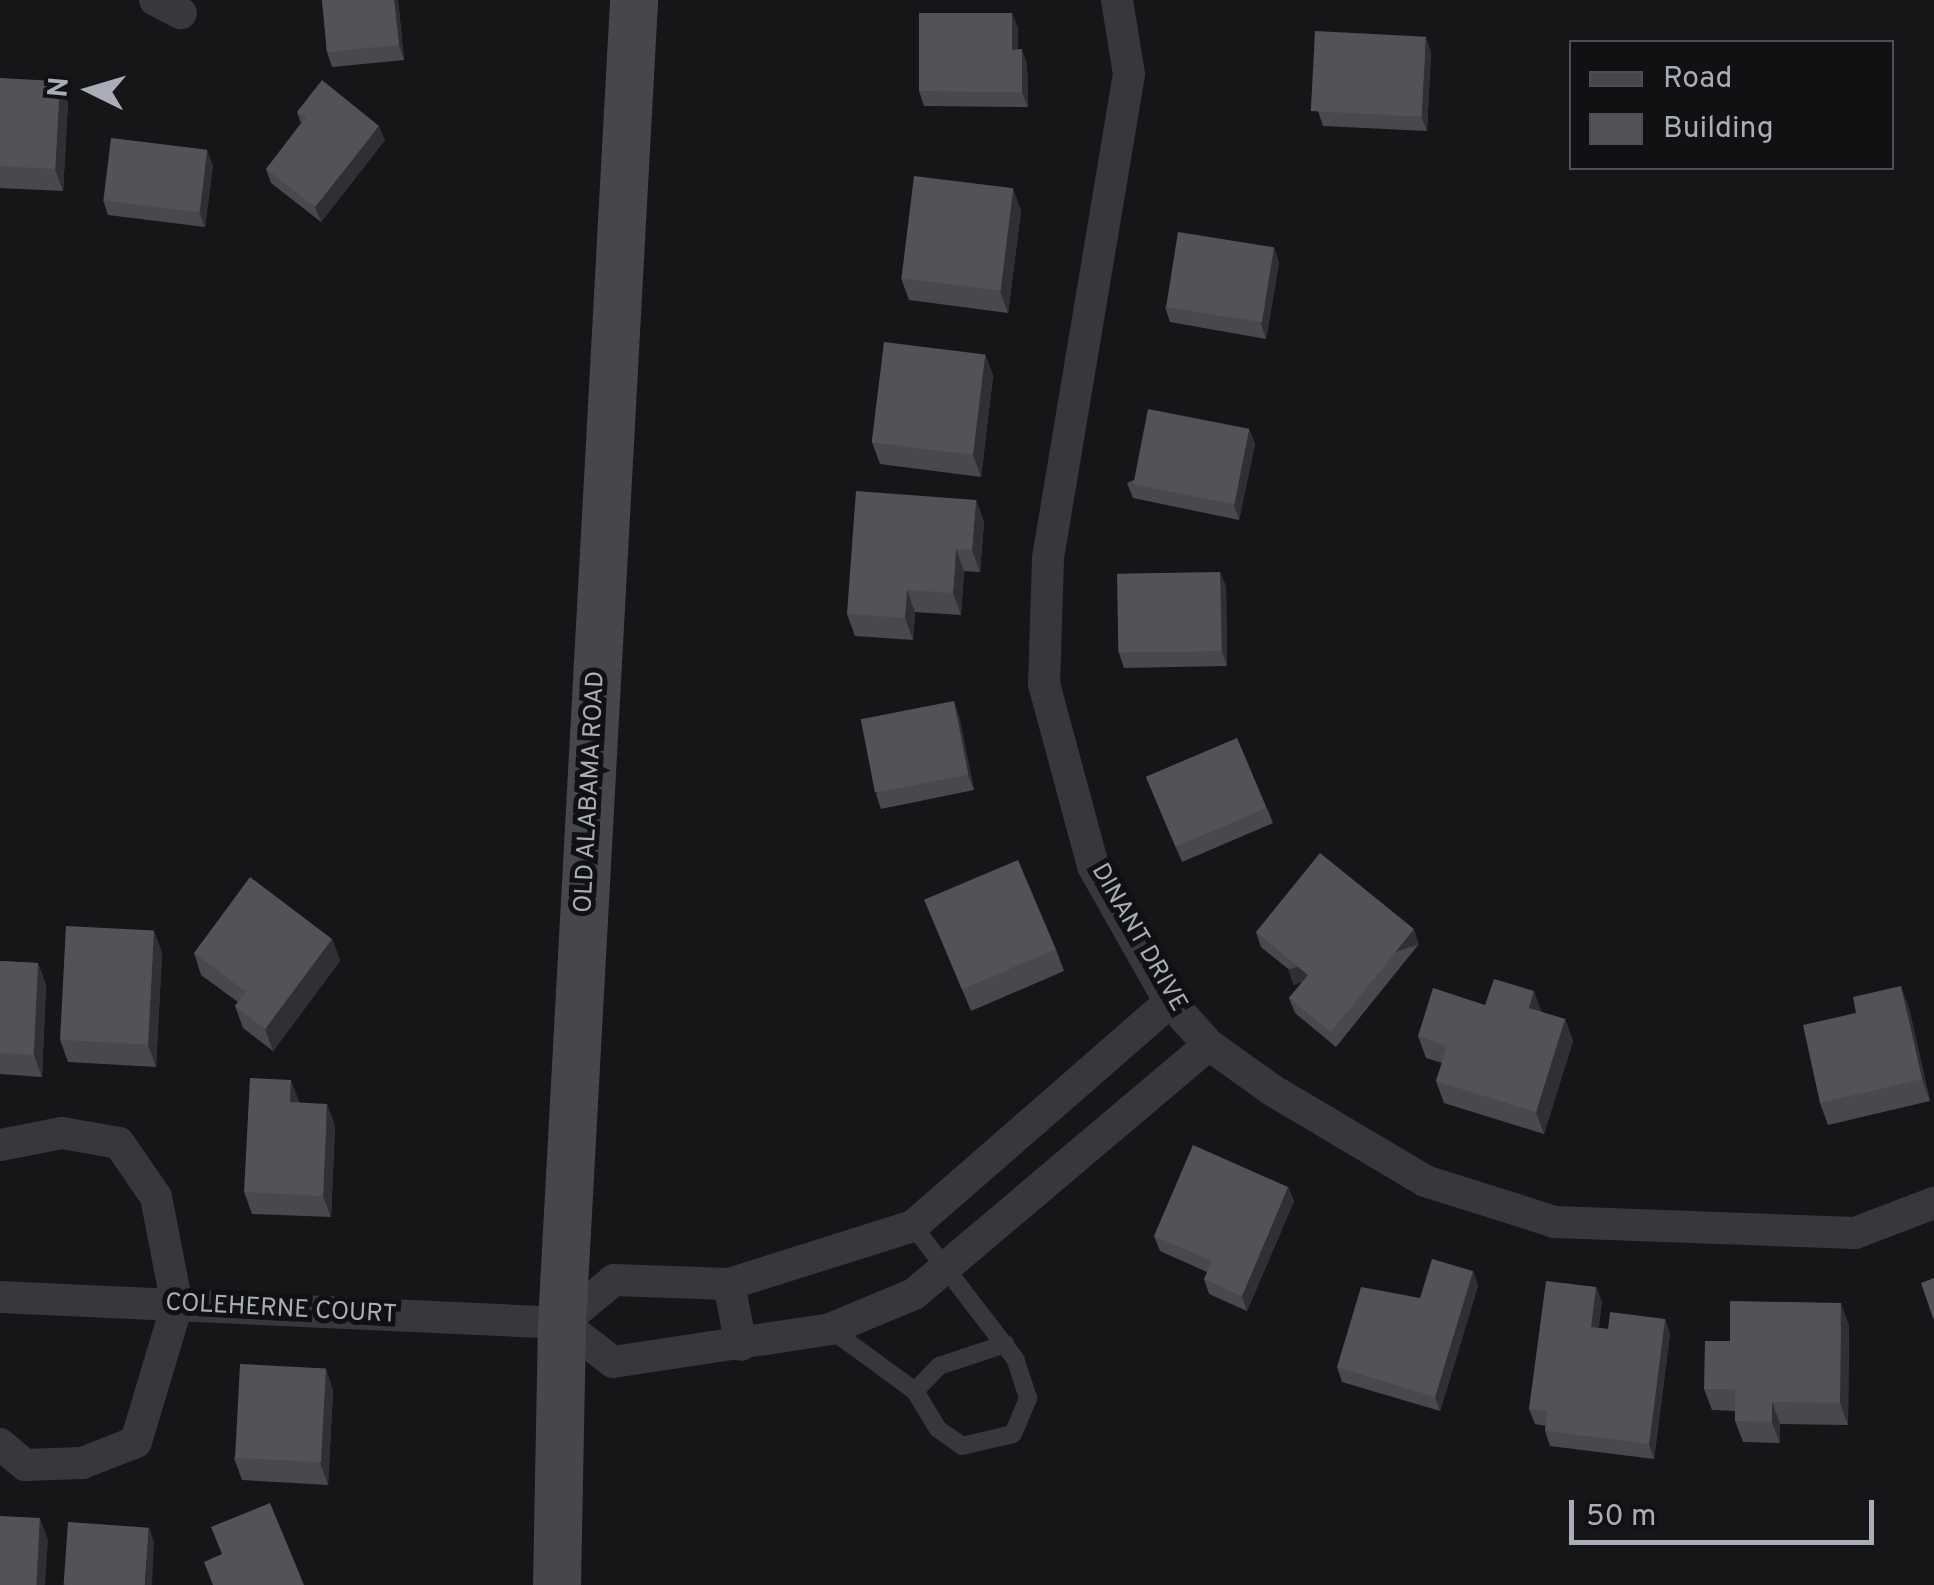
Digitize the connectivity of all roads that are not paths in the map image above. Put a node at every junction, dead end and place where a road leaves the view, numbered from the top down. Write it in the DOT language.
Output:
graph roads {
  1 [pos="634,0"];
  2 [pos="1117,0"];
  3 [pos="1170,1002"];
  4 [pos="1209,1045"];
  5 [pos="0,1145"];
  6 [pos="1934,1203"];
  7 [pos="914,1226"];
  8 [pos="952,1264"];
  9 [pos="729,1284"];
  10 [pos="0,1297"];
  11 [pos="177,1305"];
  12 [pos="562,1323"];
  13 [pos="830,1329"];
  14 [pos="1005,1344"];
  15 [pos="741,1345"];
  16 [pos="914,1391"];
  17 [pos="0,1444"];
  18 [pos="557,1585"];
  1 -- 12 [label="main road, OLD ALABAMA ROAD"];
  2 -- 3 [label="street, DINANT DRIVE"];
  3 -- 4 [label="street, DINANT DRIVE"];
  3 -- 7 [label="street"];
  4 -- 6 [label="street, DINANT DRIVE"];
  4 -- 8 [label="street"];
  5 -- 11 [label="street"];
  7 -- 8 [label="lane"];
  7 -- 9 [label="street"];
  8 -- 13 [label="street"];
  8 -- 14 [label="lane"];
  9 -- 12 [label="street"];
  9 -- 15 [label="street"];
  10 -- 11 [label="street, COLEHERNE COURT"];
  11 -- 12 [label="street, COLEHERNE COURT"];
  11 -- 17 [label="street"];
  12 -- 15 [label="street"];
  12 -- 18 [label="main road, OLD ALABAMA ROAD"];
  13 -- 15 [label="street"];
  13 -- 16 [label="lane"];
  14 -- 16 [label="lane"];
  14 -- 16 [label="lane"];
}
